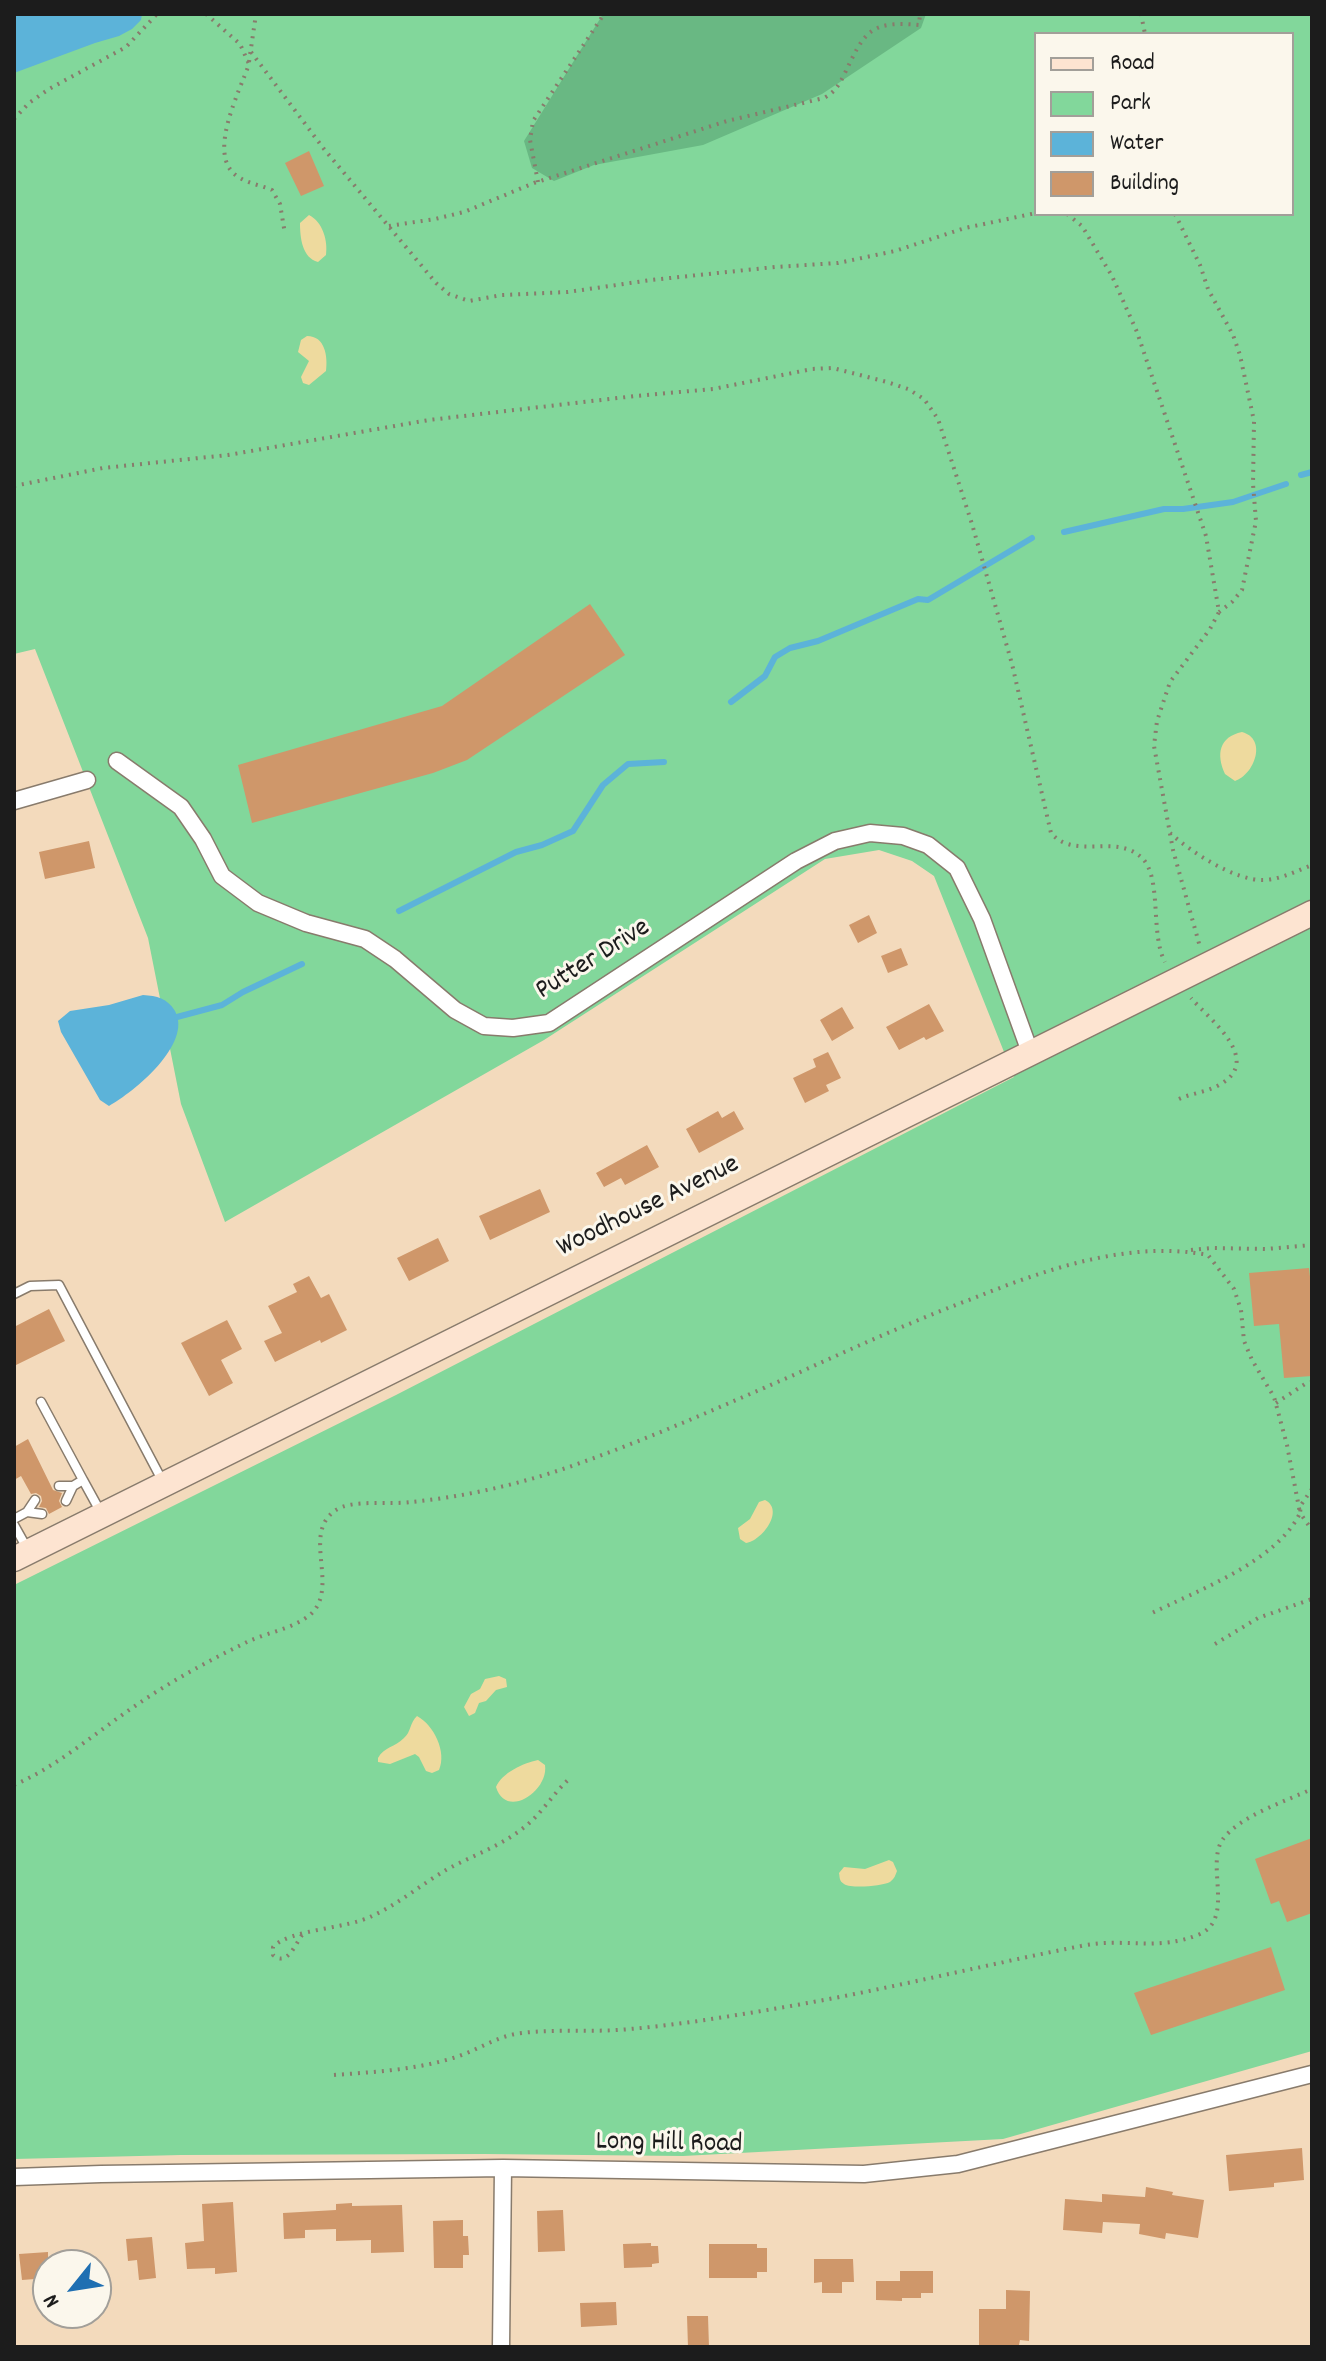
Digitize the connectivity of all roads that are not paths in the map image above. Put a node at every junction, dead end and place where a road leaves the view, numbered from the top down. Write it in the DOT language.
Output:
graph roads {
  1 [pos="117,761"];
  2 [pos="87,780"];
  3 [pos="14,801"];
  4 [pos="1312,913"];
  5 [pos="1030,1052"];
  6 [pos="14,1294"];
  7 [pos="41,1402"];
  8 [pos="83,1480"];
  9 [pos="163,1483"];
  10 [pos="59,1486"];
  11 [pos="73,1486"];
  12 [pos="35,1500"];
  13 [pos="66,1501"];
  14 [pos="27,1512"];
  15 [pos="42,1514"];
  16 [pos="102,1514"];
  17 [pos="14,1522"];
  18 [pos="21,1555"];
  19 [pos="1312,2074"];
  20 [pos="503,2168"];
  21 [pos="14,2177"];
  22 [pos="501,2347"];
  1 -- 5 [label="street, Putter Drive"];
  2 -- 3 [label="street"];
  4 -- 5 [label="main road, Woodhouse Avenue"];
  5 -- 9 [label="main road, Woodhouse Avenue"];
  6 -- 9 [label="lane"];
  7 -- 8 [label="lane"];
  8 -- 11 [label="lane"];
  8 -- 16 [label="lane"];
  9 -- 16 [label="main road, Woodhouse Avenue"];
  10 -- 11 [label="lane"];
  11 -- 13 [label="lane"];
  12 -- 14 [label="lane"];
  14 -- 15 [label="lane"];
  14 -- 17 [label="lane"];
  16 -- 18 [label="main road, Woodhouse Avenue"];
  17 -- 18 [label="lane"];
  19 -- 20 [label="street, Long Hill Road"];
  20 -- 21 [label="street, Long Hill Road"];
  20 -- 22 [label="street"];
}
